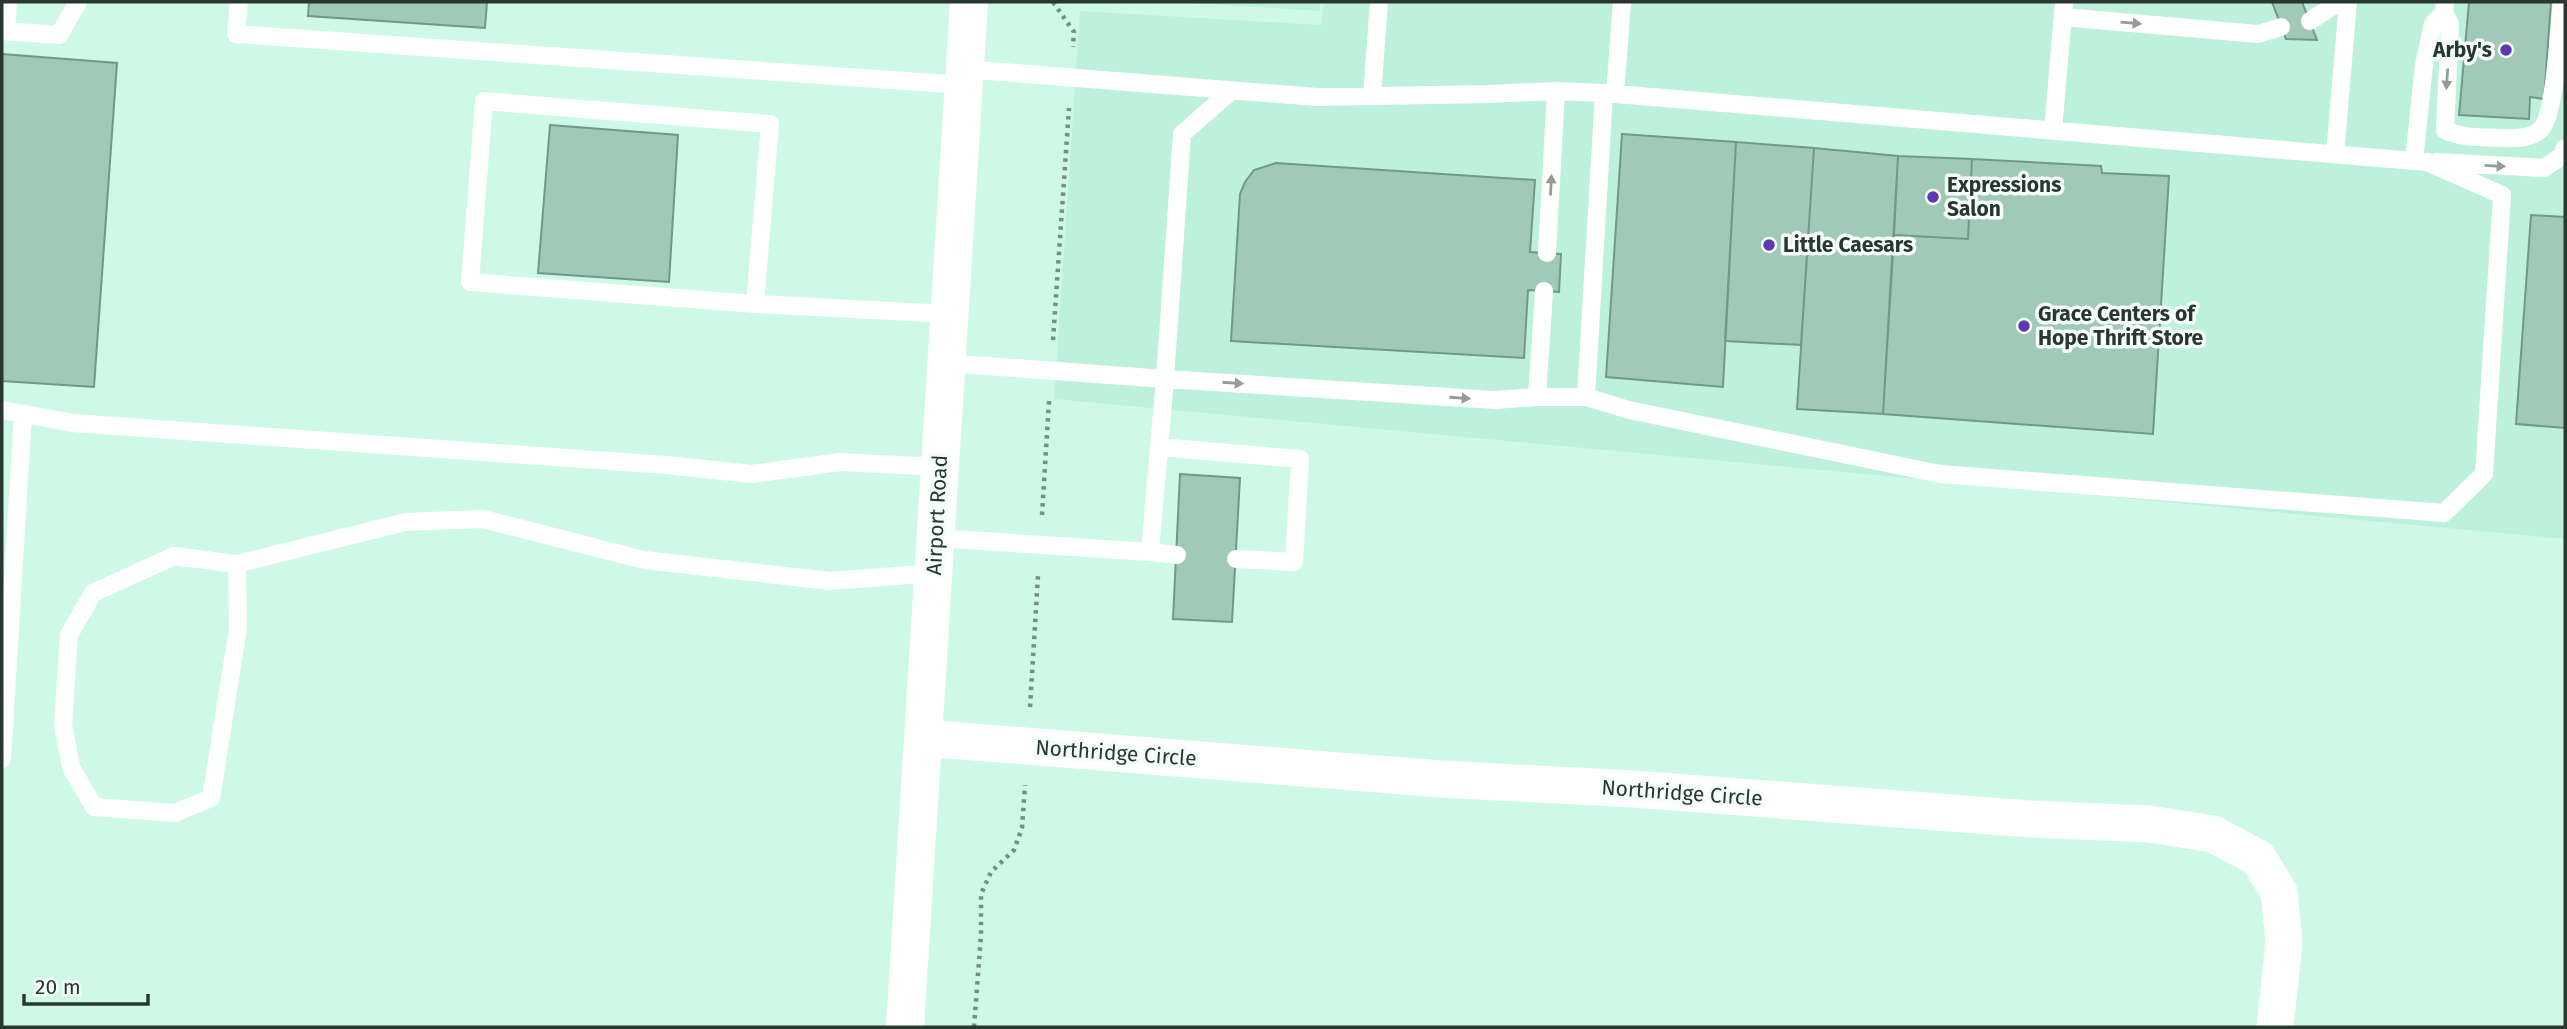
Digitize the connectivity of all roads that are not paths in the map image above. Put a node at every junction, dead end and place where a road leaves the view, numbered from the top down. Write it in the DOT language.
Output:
graph roads {
  1 [pos="8,2"];
  2 [pos="78,2"];
  3 [pos="239,2"];
  4 [pos="969,2"];
  5 [pos="1379,2"];
  6 [pos="1622,2"];
  7 [pos="2339,2"];
  8 [pos="2348,2"];
  9 [pos="2562,2"];
  10 [pos="2445,7"];
  11 [pos="2064,9"];
  12 [pos="2309,21"];
  13 [pos="2281,27"];
  14 [pos="4,31"];
  15 [pos="963,77"];
  16 [pos="1230,91"];
  17 [pos="1556,91"];
  18 [pos="1609,94"];
  19 [pos="1373,96"];
  20 [pos="2053,131"];
  21 [pos="2565,148"];
  22 [pos="2335,154"];
  23 [pos="2421,161"];
  24 [pos="1547,253"];
  25 [pos="1544,291"];
  26 [pos="755,304"];
  27 [pos="949,314"];
  28 [pos="946,363"];
  29 [pos="1165,379"];
  30 [pos="1537,397"];
  31 [pos="1586,397"];
  32 [pos="2,410"];
  33 [pos="23,414"];
  34 [pos="1159,447"];
  35 [pos="940,467"];
  36 [pos="1150,552"];
  37 [pos="935,555"];
  38 [pos="1177,555"];
  39 [pos="1236,559"];
  40 [pos="237,564"];
  41 [pos="924,738"];
  42 [pos="2,760"];
  43 [pos="905,1027"];
  44 [pos="2275,1027"];
  1 -- 14 [label="lane"];
  2 -- 14 [label="lane"];
  3 -- 15 [label="lane"];
  4 -- 15 [label="street, Airport Road"];
  5 -- 19 [label="lane"];
  6 -- 18 [label="lane"];
  7 -- 12 [label="lane"];
  8 -- 22 [label="lane"];
  10 -- 9 [label="lane, one-way"];
  10 -- 23 [label="lane"];
  11 -- 13 [label="lane, one-way"];
  11 -- 20 [label="lane"];
  15 -- 16 [label="lane"];
  15 -- 27 [label="street, Airport Road"];
  16 -- 19 [label="lane"];
  16 -- 29 [label="lane"];
  17 -- 18 [label="lane"];
  17 -- 19 [label="lane"];
  24 -- 17 [label="lane, one-way"];
  18 -- 20 [label="lane"];
  18 -- 31 [label="lane"];
  20 -- 22 [label="lane"];
  23 -- 21 [label="lane, one-way"];
  22 -- 23 [label="lane"];
  23 -- 31 [label="lane"];
  25 -- 30 [label="lane"];
  26 -- 26 [label="lane"];
  26 -- 27 [label="lane"];
  27 -- 28 [label="street, Airport Road"];
  28 -- 29 [label="lane"];
  28 -- 35 [label="street, Airport Road"];
  29 -- 30 [label="lane, one-way"];
  29 -- 34 [label="lane"];
  30 -- 31 [label="lane"];
  32 -- 33 [label="lane"];
  33 -- 35 [label="lane"];
  33 -- 42 [label="lane"];
  34 -- 36 [label="lane"];
  34 -- 39 [label="lane"];
  35 -- 37 [label="street, Airport Road"];
  36 -- 37 [label="lane"];
  36 -- 38 [label="lane"];
  37 -- 40 [label="lane"];
  37 -- 41 [label="street, Airport Road"];
  40 -- 40 [label="lane"];
  41 -- 43 [label="street, Airport Road"];
  41 -- 44 [label="street, Northridge Circle"];
}
